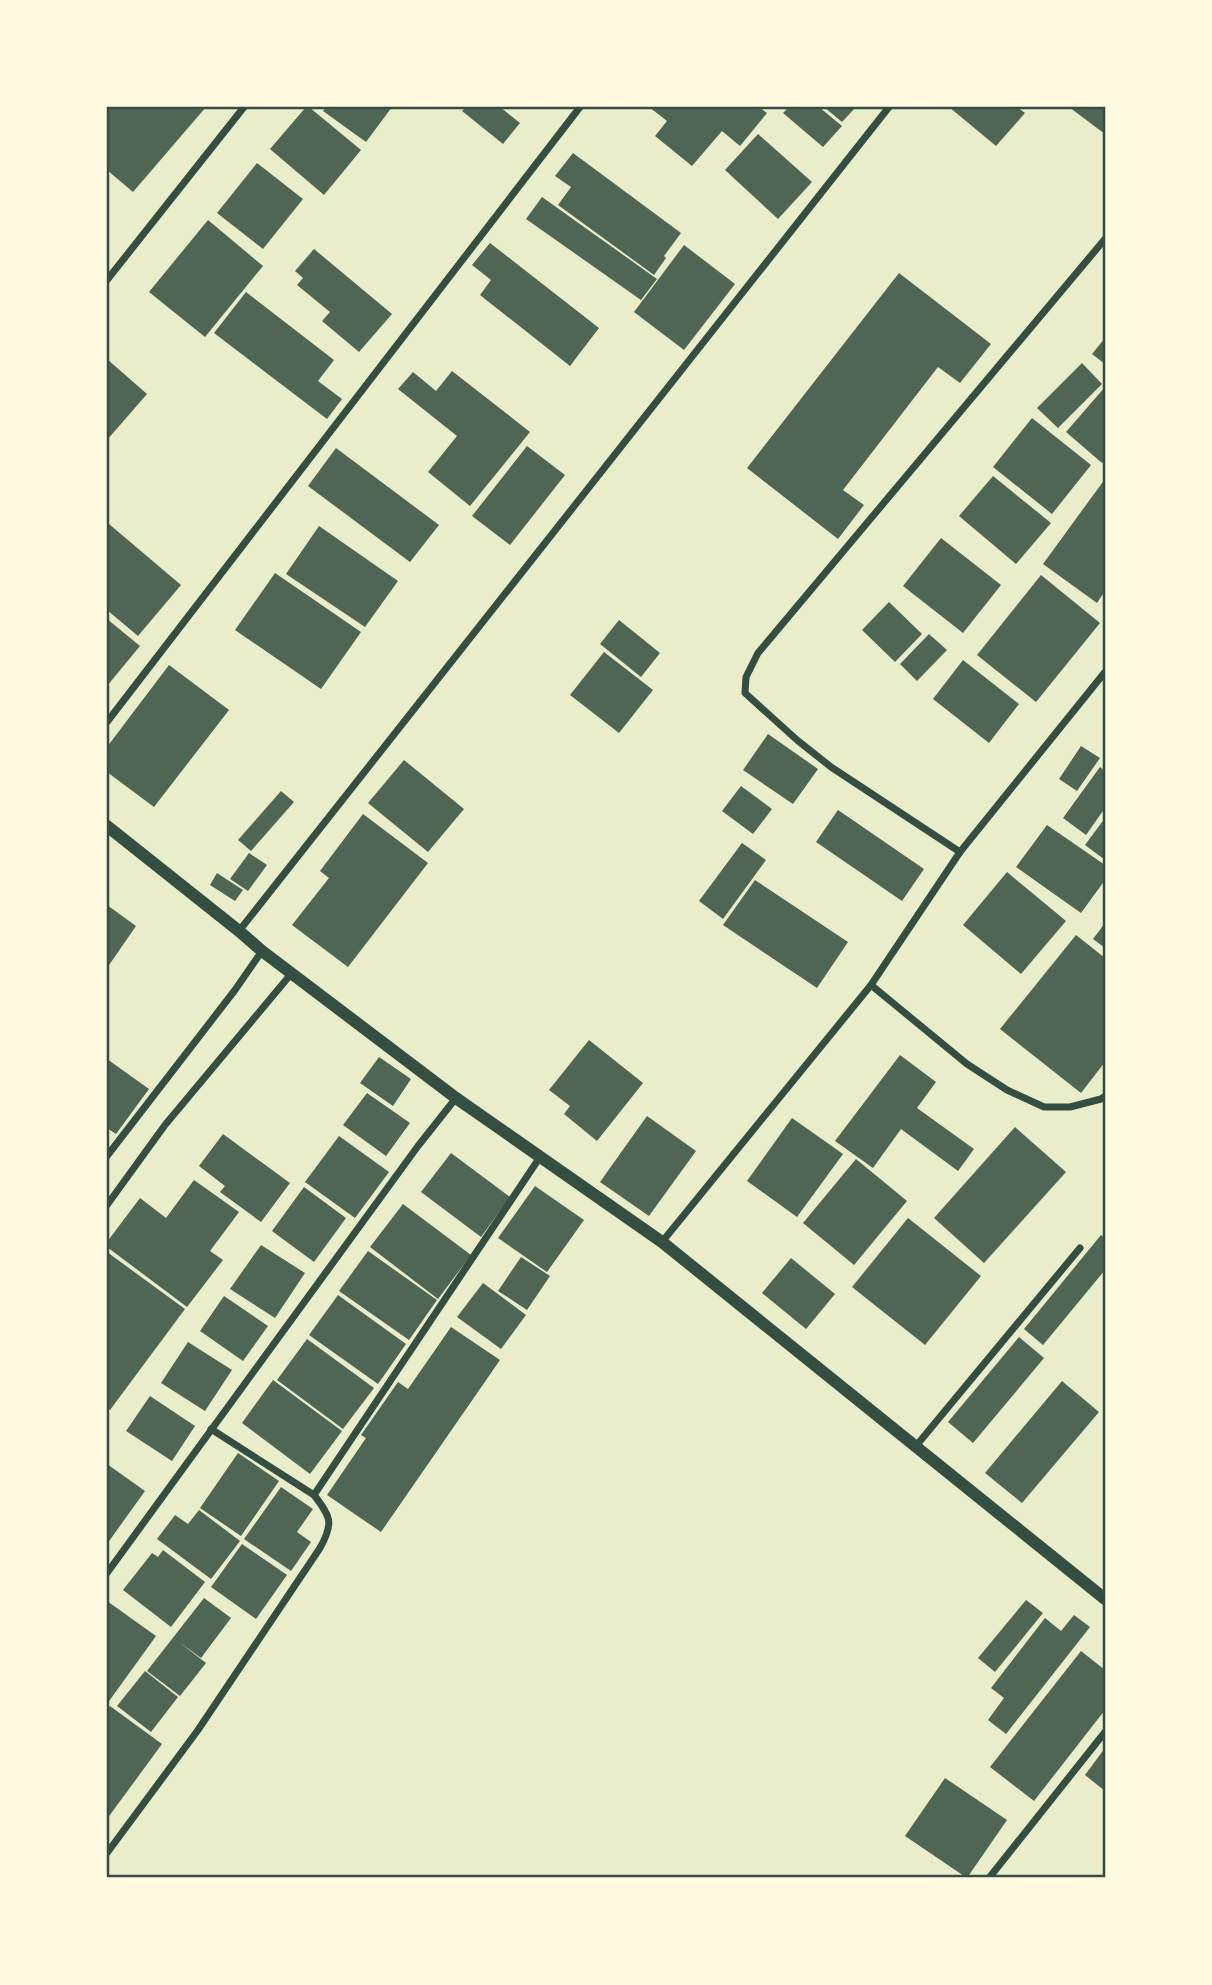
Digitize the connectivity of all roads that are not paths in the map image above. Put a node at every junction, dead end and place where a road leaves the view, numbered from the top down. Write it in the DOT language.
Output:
graph roads {
  1 [pos="244,107"];
  2 [pos="580,107"];
  3 [pos="889,107"];
  4 [pos="1105,239"];
  5 [pos="107,280"];
  6 [pos="1105,672"];
  7 [pos="107,722"];
  8 [pos="107,826"];
  9 [pos="961,852"];
  10 [pos="239,931"];
  11 [pos="262,951"];
  12 [pos="291,974"];
  13 [pos="871,985"];
  14 [pos="1105,1096"];
  15 [pos="456,1098"];
  16 [pos="107,1156"];
  17 [pos="540,1157"];
  18 [pos="107,1205"];
  19 [pos="662,1242"];
  20 [pos="1080,1248"];
  21 [pos="211,1429"];
  22 [pos="916,1446"];
  23 [pos="314,1496"];
  24 [pos="107,1573"];
  25 [pos="1105,1600"];
  26 [pos="1105,1732"];
  27 [pos="107,1853"];
  28 [pos="989,1878"];
  1 -- 5 [label="street"];
  2 -- 7 [label="street"];
  3 -- 10 [label="street"];
  4 -- 9 [label="street"];
  6 -- 9 [label="street"];
  8 -- 10 [label="street"];
  9 -- 13 [label="street"];
  10 -- 11 [label="street"];
  11 -- 12 [label="street"];
  11 -- 16 [label="street"];
  12 -- 15 [label="street"];
  12 -- 18 [label="street"];
  13 -- 14 [label="street"];
  13 -- 19 [label="street"];
  15 -- 17 [label="street"];
  15 -- 21 [label="street"];
  17 -- 19 [label="street"];
  17 -- 23 [label="street"];
  19 -- 22 [label="street"];
  20 -- 22 [label="street"];
  21 -- 23 [label="street"];
  21 -- 24 [label="street"];
  22 -- 25 [label="street"];
  23 -- 27 [label="street"];
  26 -- 28 [label="street"];
}
